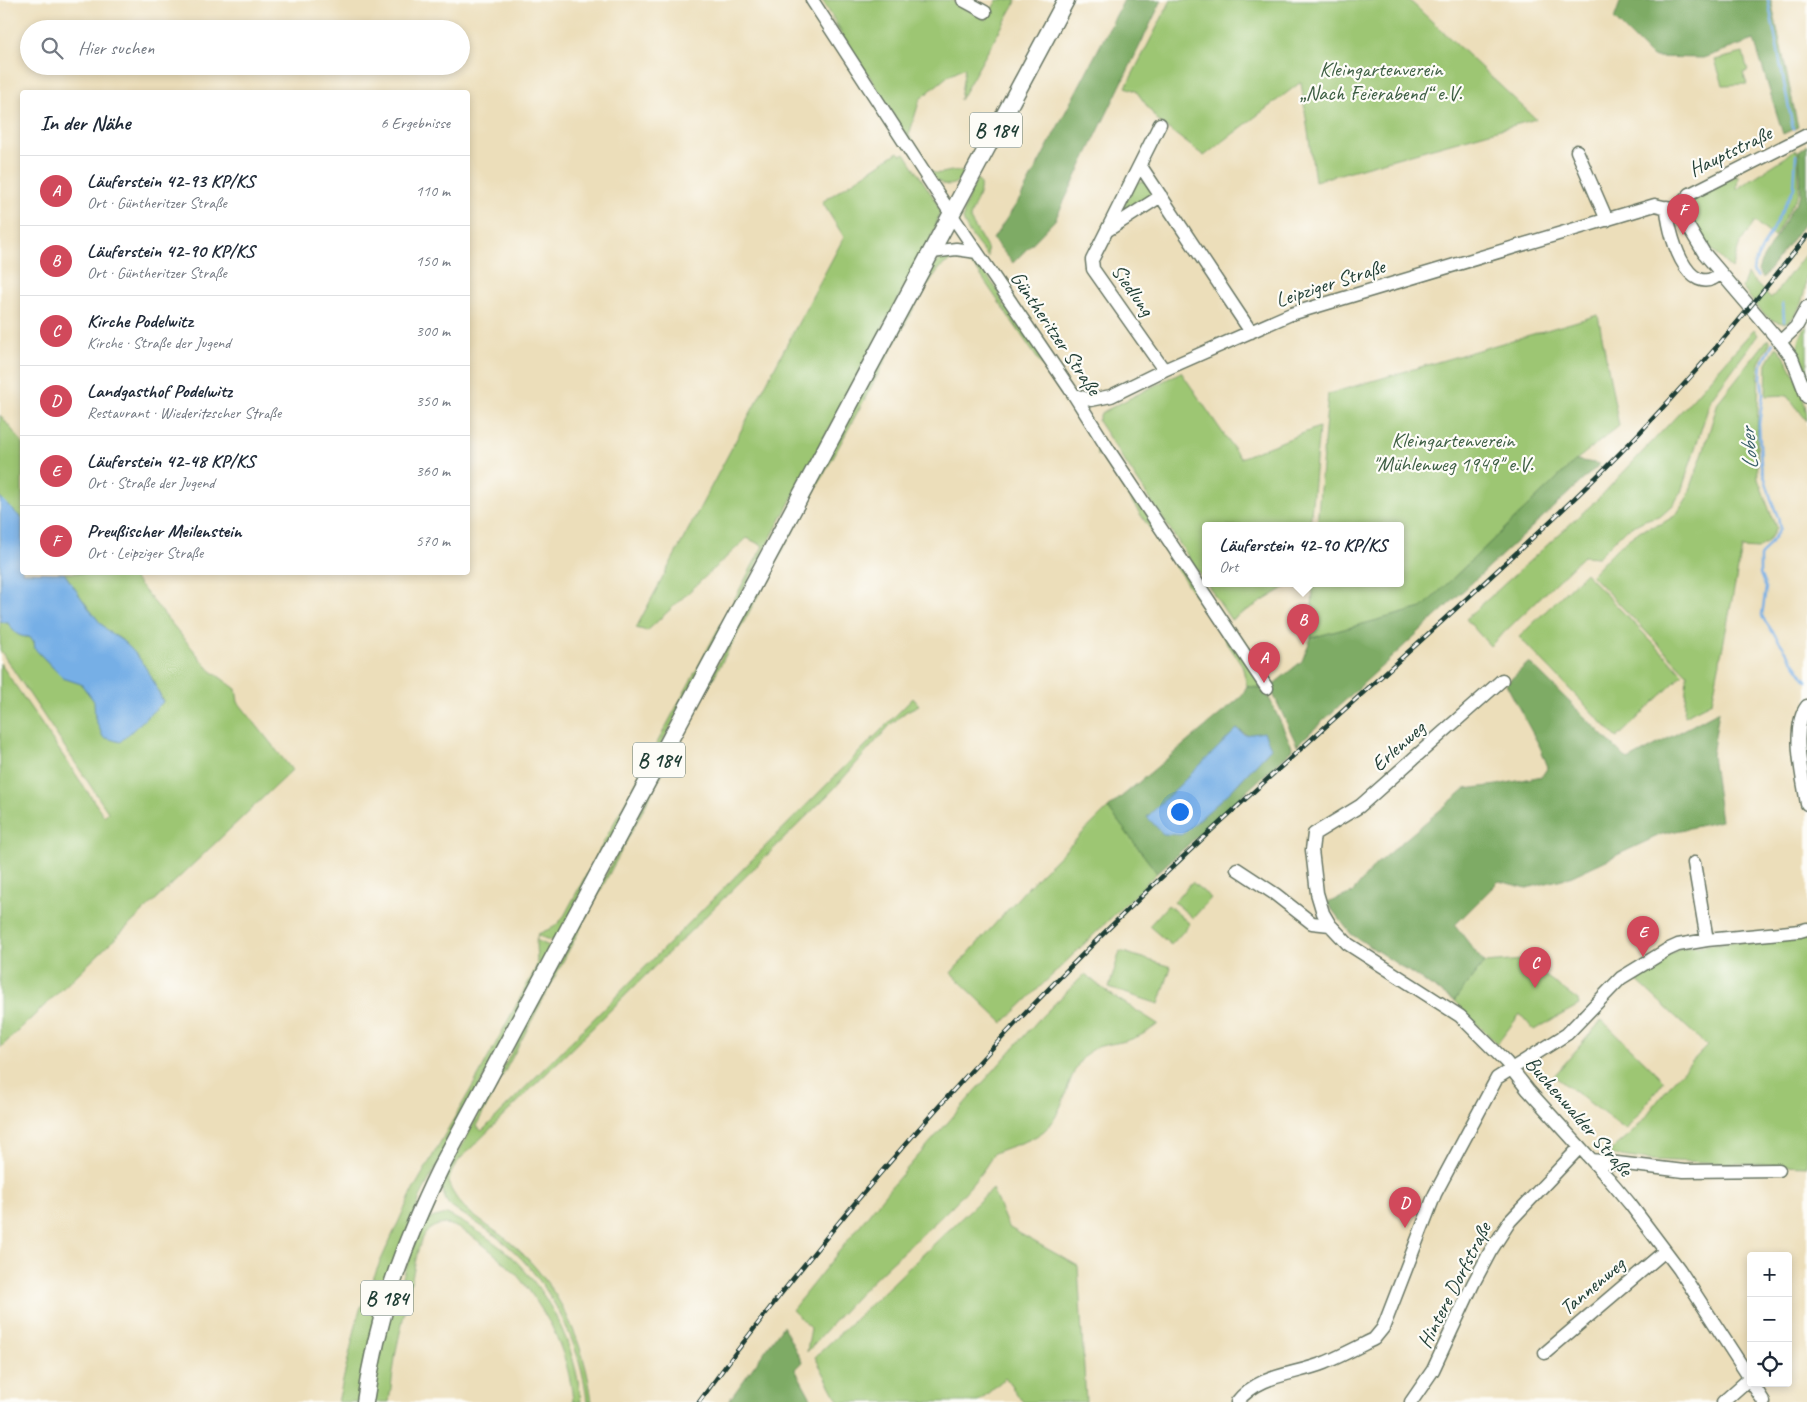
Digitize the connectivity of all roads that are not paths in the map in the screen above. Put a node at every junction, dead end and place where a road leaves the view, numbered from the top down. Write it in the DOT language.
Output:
graph roads {
  1 [pos="812,0"];
  2 [pos="963,0"];
  3 [pos="1066,0"];
  4 [pos="985,12"];
  5 [pos="1160,124"];
  6 [pos="1807,135"];
  7 [pos="1577,151"];
  8 [pos="1140,165"];
  9 [pos="1161,196"];
  10 [pos="1671,208"];
  11 [pos="951,214"];
  12 [pos="1607,220"];
  13 [pos="1108,230"];
  14 [pos="932,252"];
  15 [pos="977,252"];
  16 [pos="1720,274"];
  17 [pos="1807,308"];
  18 [pos="1251,332"];
  19 [pos="1780,342"];
  20 [pos="1164,370"];
  21 [pos="1074,395"];
  22 [pos="1807,397"];
  23 [pos="1502,680"];
  24 [pos="1267,688"];
  25 [pos="1807,706"];
  26 [pos="1807,804"];
  27 [pos="1314,834"];
  28 [pos="1694,863"];
  29 [pos="1237,869"];
  30 [pos="1330,925"];
  31 [pos="1807,929"];
  32 [pos="1707,940"];
  33 [pos="1511,1070"];
  34 [pos="1580,1147"];
  35 [pos="1592,1160"];
  36 [pos="1779,1170"];
  37 [pos="1665,1251"];
  38 [pos="1545,1352"];
  39 [pos="1747,1375"];
  40 [pos="1747,1384"];
  41 [pos="1755,1387"];
  42 [pos="365,1402"];
  43 [pos="1237,1402"];
  44 [pos="1411,1402"];
  45 [pos="1723,1402"];
  46 [pos="1764,1402"];
  1 -- 11 [label="street, Güntheritzer Straße"];
  2 -- 4 [label="street"];
  3 -- 11 [label="main road, B 184"];
  5 -- 8 [label="street, Siedlung"];
  6 -- 10 [label="street, Hauptstraße"];
  7 -- 12 [label="street"];
  8 -- 9 [label="street"];
  8 -- 13 [label="street, Siedlung"];
  9 -- 13 [label="street, Siedlung"];
  9 -- 18 [label="street"];
  10 -- 12 [label="street, Leipziger Straße"];
  10 -- 16 [label="street"];
  10 -- 16 [label="street"];
  11 -- 14 [label="main road, B 184"];
  11 -- 15 [label="street, Güntheritzer Straße"];
  12 -- 18 [label="street, Leipziger Straße"];
  13 -- 20 [label="street, Siedlung"];
  14 -- 15 [label="street"];
  14 -- 42 [label="main road, B 184"];
  15 -- 21 [label="street, Güntheritzer Straße"];
  16 -- 19 [label="street"];
  17 -- 19 [label="street"];
  18 -- 20 [label="street, Leipziger Straße"];
  19 -- 22 [label="street"];
  20 -- 21 [label="street, Leipziger Straße"];
  21 -- 24 [label="street, Güntheritzer Straße"];
  23 -- 27 [label="street, Erlenweg"];
  25 -- 26 [label="street"];
  27 -- 30 [label="street, Buchenwalder Straße"];
  28 -- 32 [label="street"];
  29 -- 30 [label="street"];
  30 -- 33 [label="street, Buchenwalder Straße"];
  31 -- 32 [label="street"];
  32 -- 33 [label="street"];
  33 -- 34 [label="street, Buchenwalder Straße"];
  33 -- 43 [label="street"];
  34 -- 35 [label="street, Buchenwalder Straße"];
  34 -- 44 [label="street, Hintere Dorfstraße"];
  35 -- 36 [label="street"];
  35 -- 37 [label="street, Buchenwalder Straße"];
  37 -- 38 [label="street, Tannenweg"];
  37 -- 39 [label="street, Buchenwalder Straße"];
  40 -- 45 [label="street"];
  41 -- 46 [label="street, Buchenwalder Straße"];
}
